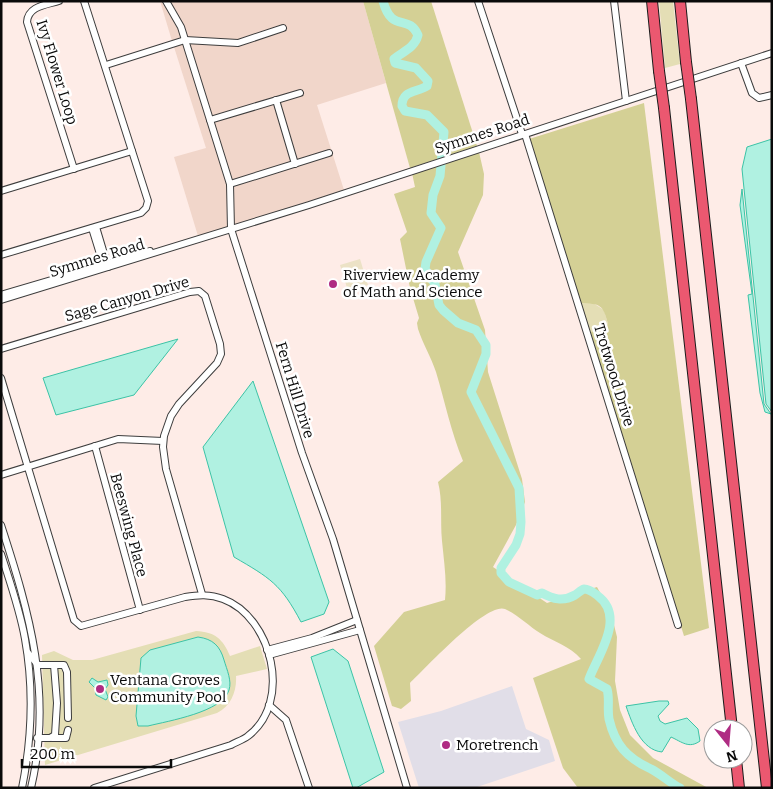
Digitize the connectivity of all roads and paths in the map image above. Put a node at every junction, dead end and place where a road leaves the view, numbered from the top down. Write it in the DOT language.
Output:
graph roads {
  1 [pos="59,1"];
  2 [pos="84,1"];
  3 [pos="166,1"];
  4 [pos="478,1"];
  5 [pos="614,1"];
  6 [pos="652,1"];
  7 [pos="680,1"];
  8 [pos="283,28"];
  9 [pos="185,40"];
  10 [pos="772,53"];
  11 [pos="741,63"];
  12 [pos="106,65"];
  13 [pos="300,93"];
  14 [pos="772,95"];
  15 [pos="276,100"];
  16 [pos="626,100"];
  17 [pos="210,120"];
  18 [pos="524,134"];
  19 [pos="132,151"];
  20 [pos="329,153"];
  21 [pos="295,164"];
  22 [pos="74,169"];
  23 [pos="230,184"];
  24 [pos="1,191"];
  25 [pos="94,227"];
  26 [pos="232,229"];
  27 [pos="1,255"];
  28 [pos="106,266"];
  29 [pos="1,295"];
  30 [pos="1,300"];
  31 [pos="1,349"];
  32 [pos="1,378"];
  33 [pos="163,441"];
  34 [pos="95,446"];
  35 [pos="29,467"];
  36 [pos="1,475"];
  37 [pos="1,525"];
  38 [pos="1,554"];
  39 [pos="202,594"];
  40 [pos="140,610"];
  41 [pos="357,620"];
  42 [pos="678,625"];
  43 [pos="360,630"];
  44 [pos="26,647"];
  45 [pos="268,652"];
  46 [pos="38,665"];
  47 [pos="54,665"];
  48 [pos="269,705"];
  49 [pos="68,718"];
  50 [pos="731,719"];
  51 [pos="68,730"];
  52 [pos="39,738"];
  53 [pos="52,738"];
  54 [pos="30,740"];
  55 [pos="737,769"];
  56 [pos="22,788"];
  57 [pos="31,788"];
  58 [pos="94,788"];
  59 [pos="309,788"];
  60 [pos="407,788"];
  61 [pos="739,788"];
  62 [pos="767,788"];
  1 -- 22 [label="street, Ivy Flower Loop"];
  2 -- 12 [label="street"];
  3 -- 9 [label="street, Fern Hill Drive"];
  4 -- 18 [label="street, Trotwood Drive"];
  5 -- 16 [label="street"];
  6 -- 50 [label="highway, bridge"];
  7 -- 62 [label="highway, bridge"];
  8 -- 9 [label="street"];
  9 -- 12 [label="street"];
  9 -- 17 [label="street, Fern Hill Drive"];
  10 -- 11 [label="street, Symmes Road"];
  11 -- 14 [label="street"];
  11 -- 16 [label="street, Symmes Road"];
  12 -- 19 [label="street"];
  13 -- 15 [label="street"];
  15 -- 17 [label="street"];
  15 -- 21 [label="street"];
  16 -- 18 [label="street, Symmes Road"];
  17 -- 23 [label="street, Fern Hill Drive"];
  18 -- 26 [label="street, Symmes Road"];
  18 -- 42 [label="street, Trotwood Drive"];
  19 -- 22 [label="street"];
  19 -- 25 [label="street"];
  20 -- 21 [label="street"];
  21 -- 23 [label="street"];
  22 -- 24 [label="street"];
  23 -- 26 [label="street, Fern Hill Drive"];
  25 -- 27 [label="street"];
  25 -- 28 [label="street"];
  26 -- 28 [label="street, Symmes Road"];
  26 -- 41 [label="street, Fern Hill Drive"];
  28 -- 29 [label="street, Symmes Road"];
  28 -- 30 [label="street, Symmes Road"];
  31 -- 33 [label="street, Sage Canyon Drive"];
  32 -- 35 [label="street"];
  33 -- 34 [label="street"];
  33 -- 39 [label="street, Sage Canyon Drive"];
  34 -- 35 [label="street"];
  34 -- 40 [label="street, Beeswing Place"];
  35 -- 36 [label="street"];
  35 -- 40 [label="street"];
  37 -- 46 [label="street"];
  38 -- 44 [label="street"];
  39 -- 40 [label="street"];
  39 -- 45 [label="street"];
  41 -- 43 [label="street, Fern Hill Drive"];
  41 -- 45 [label="street"];
  43 -- 45 [label="street"];
  43 -- 60 [label="street, Fern Hill Drive"];
  44 -- 46 [label="street"];
  44 -- 54 [label="street"];
  45 -- 48 [label="street"];
  46 -- 47 [label="street"];
  46 -- 52 [label="street"];
  47 -- 49 [label="street"];
  47 -- 53 [label="street"];
  48 -- 58 [label="street"];
  48 -- 59 [label="street"];
  51 -- 53 [label="street"];
  52 -- 53 [label="street"];
  52 -- 54 [label="street"];
  52 -- 57 [label="street"];
  54 -- 56 [label="street"];
  55 -- 61 [label="highway"];
}
